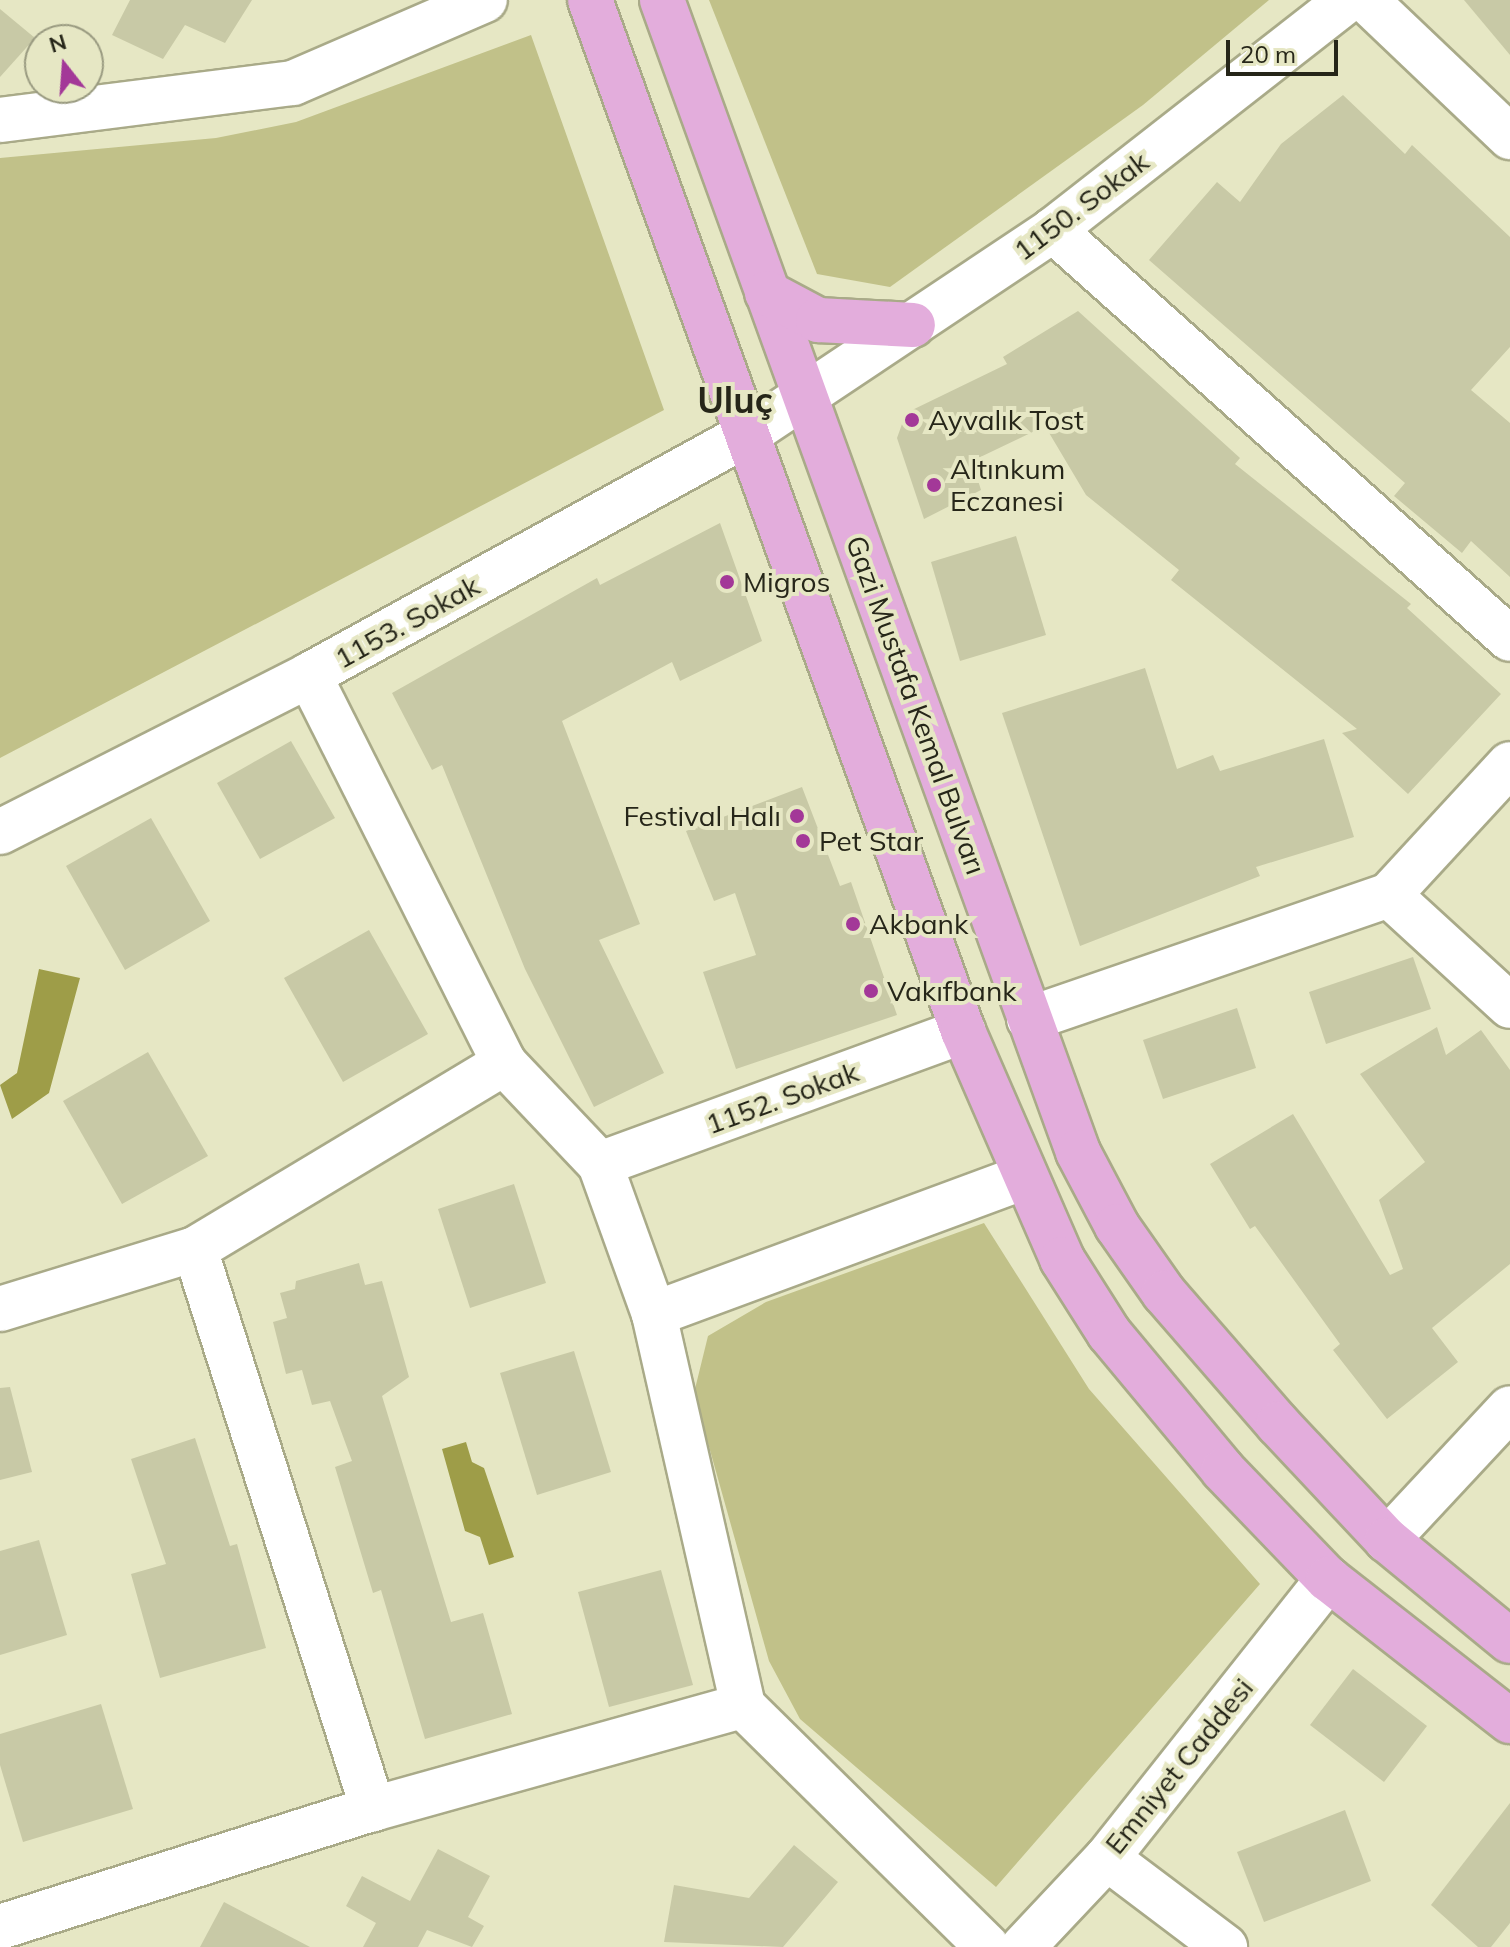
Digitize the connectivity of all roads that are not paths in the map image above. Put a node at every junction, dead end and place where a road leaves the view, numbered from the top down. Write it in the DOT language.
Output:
graph roads {
  1 [pos="485,0"];
  2 [pos="590,0"];
  3 [pos="662,0"];
  4 [pos="1347,0"];
  5 [pos="1366,0"];
  6 [pos="0,120"];
  7 [pos="1510,137"];
  8 [pos="1053,230"];
  9 [pos="767,293"];
  10 [pos="913,325"];
  11 [pos="806,398"];
  12 [pos="746,435"];
  13 [pos="1510,639"];
  14 [pos="309,675"];
  15 [pos="1510,764"];
  16 [pos="0,832"];
  17 [pos="1389,895"];
  18 [pos="1510,1006"];
  19 [pos="1029,1019"];
  20 [pos="963,1031"];
  21 [pos="504,1063"];
  22 [pos="600,1164"];
  23 [pos="1022,1178"];
  24 [pos="195,1249"];
  25 [pos="0,1309"];
  26 [pos="654,1314"];
  27 [pos="1510,1408"];
  28 [pos="1387,1540"];
  29 [pos="1328,1579"];
  30 [pos="1510,1641"];
  31 [pos="743,1706"];
  32 [pos="1510,1721"];
  33 [pos="373,1809"];
  34 [pos="1107,1858"];
  35 [pos="0,1927"];
  36 [pos="987,1947"];
  37 [pos="1023,1947"];
  38 [pos="1225,1947"];
  1 -- 6 [label="street"];
  2 -- 12 [label="main road"];
  3 -- 9 [label="main road, Gazi Mustafa Kemal Bulvarı"];
  4 -- 8 [label="street, 1150. Sokak"];
  5 -- 7 [label="street"];
  8 -- 10 [label="street, 1150. Sokak"];
  8 -- 13 [label="street"];
  9 -- 10 [label="main road"];
  9 -- 11 [label="main road, Gazi Mustafa Kemal Bulvarı"];
  10 -- 11 [label="street, 1150. Sokak"];
  11 -- 12 [label="street, 1153. Sokak"];
  11 -- 19 [label="main road, Gazi Mustafa Kemal Bulvarı"];
  12 -- 14 [label="street, 1153. Sokak"];
  12 -- 20 [label="main road"];
  14 -- 16 [label="street, 1153. Sokak"];
  14 -- 21 [label="street"];
  15 -- 17 [label="street"];
  17 -- 18 [label="street"];
  17 -- 19 [label="street"];
  19 -- 28 [label="main road, Gazi Mustafa Kemal Bulvarı"];
  20 -- 22 [label="street, 1152. Sokak"];
  20 -- 23 [label="main road"];
  21 -- 22 [label="street"];
  21 -- 24 [label="street"];
  22 -- 26 [label="street"];
  23 -- 26 [label="street"];
  23 -- 29 [label="main road"];
  24 -- 25 [label="street"];
  24 -- 33 [label="street"];
  26 -- 31 [label="street"];
  27 -- 28 [label="street"];
  28 -- 30 [label="main road, Gazi Mustafa Kemal Bulvarı"];
  29 -- 32 [label="main road"];
  29 -- 34 [label="street, Emniyet Caddesi"];
  31 -- 33 [label="street"];
  31 -- 36 [label="street"];
  33 -- 35 [label="street"];
  34 -- 37 [label="street, Emniyet Caddesi"];
  34 -- 38 [label="street"];
}
